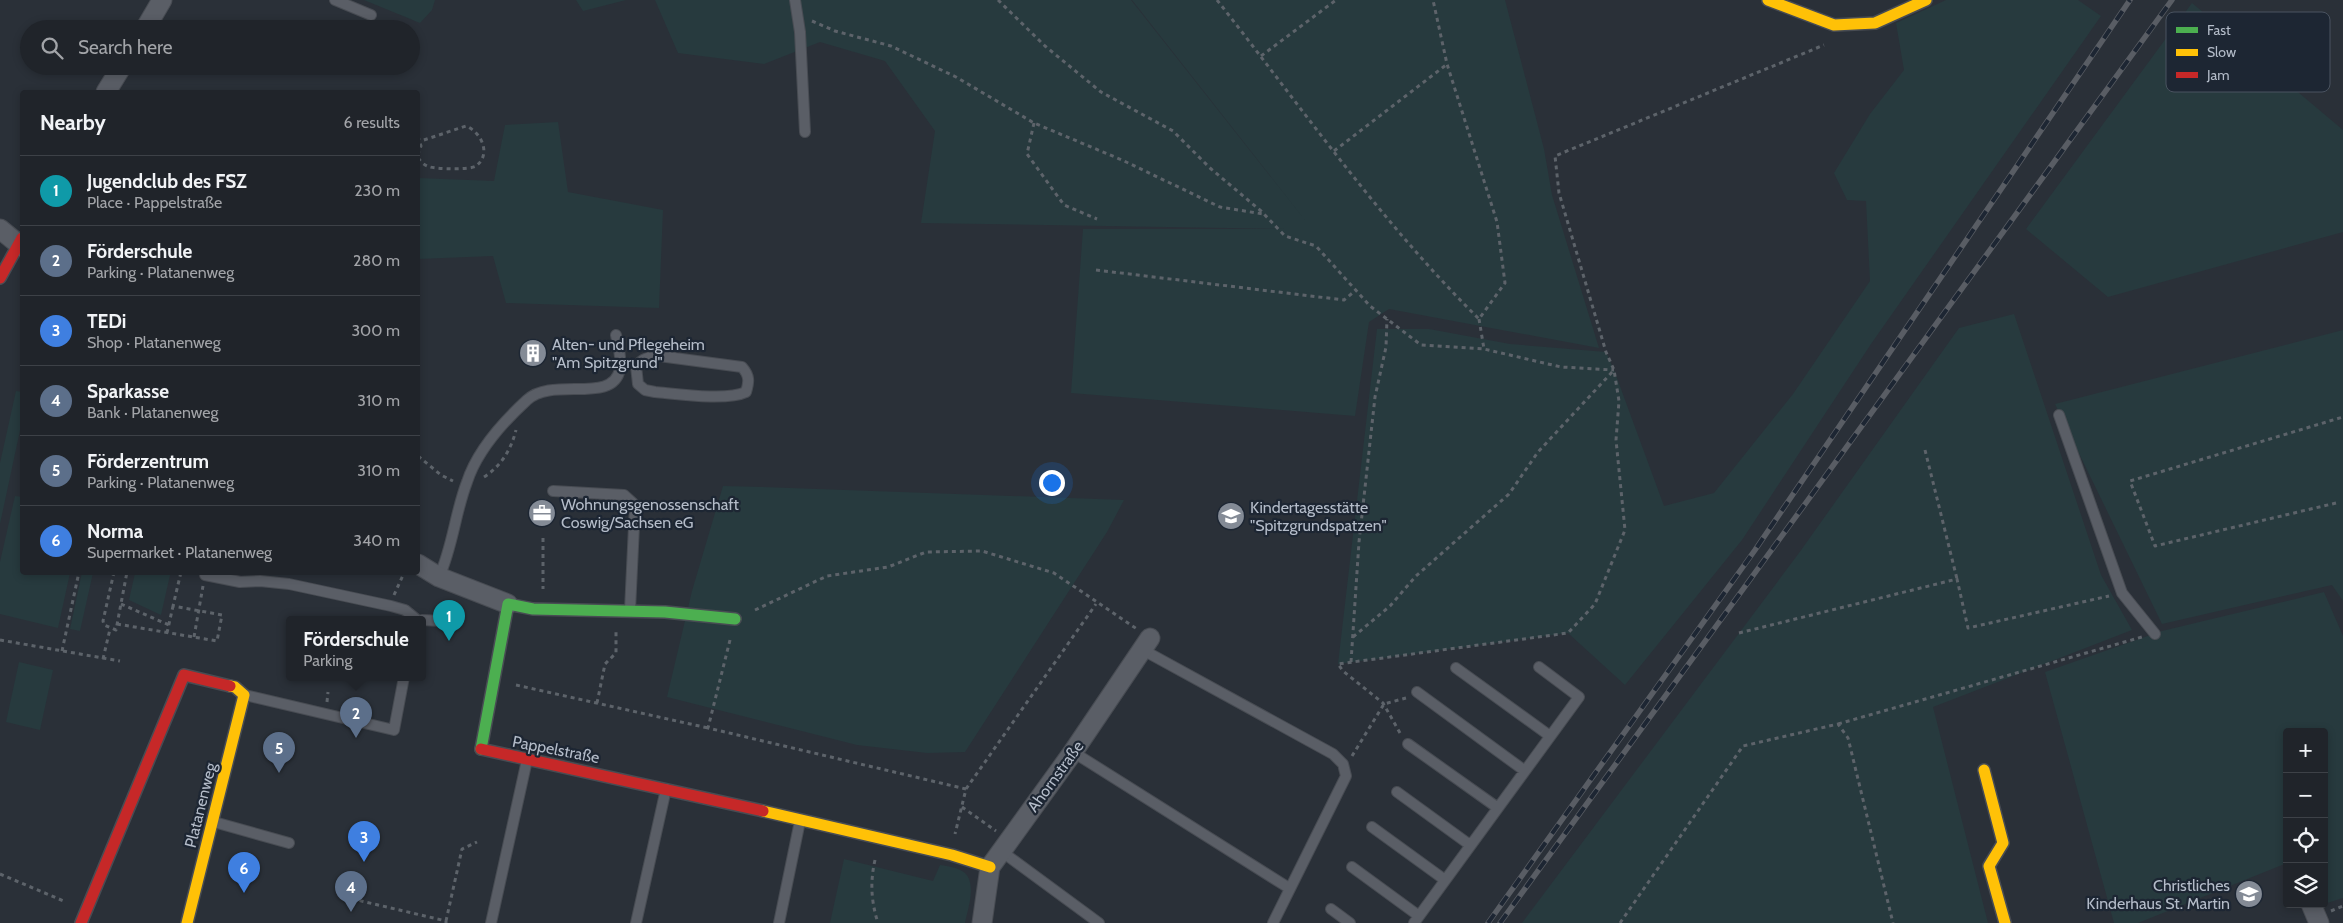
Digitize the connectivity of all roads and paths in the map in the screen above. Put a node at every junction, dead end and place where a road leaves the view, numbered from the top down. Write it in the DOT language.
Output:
graph roads {
  1 [pos="162,0"];
  2 [pos="335,0"];
  3 [pos="795,0"];
  4 [pos="998,0"];
  5 [pos="1217,0"];
  6 [pos="1336,0"];
  7 [pos="1433,0"];
  8 [pos="1768,0"];
  9 [pos="1926,0"];
  10 [pos="797,14"];
  11 [pos="371,15"];
  12 [pos="150,20"];
  13 [pos="1830,42"];
  14 [pos="1261,56"];
  15 [pos="1447,64"];
  16 [pos="116,75"];
  17 [pos="107,90"];
  18 [pos="1034,123"];
  19 [pos="805,132"];
  20 [pos="420,142"];
  21 [pos="1334,151"];
  22 [pos="420,160"];
  23 [pos="1264,214"];
  24 [pos="1097,219"];
  25 [pos="0,229"];
  26 [pos="20,242"];
  27 [pos="20,245"];
  28 [pos="1096,270"];
  29 [pos="0,278"];
  30 [pos="1356,290"];
  31 [pos="1387,319"];
  32 [pos="1479,319"];
  33 [pos="616,335"];
  34 [pos="1484,349"];
  35 [pos="1614,370"];
  36 [pos="618,373"];
  37 [pos="636,375"];
  38 [pos="2059,415"];
  39 [pos="2343,417"];
  40 [pos="510,418"];
  41 [pos="1925,450"];
  42 [pos="420,458"];
  43 [pos="466,483"];
  44 [pos="553,491"];
  45 [pos="2336,503"];
  46 [pos="543,538"];
  47 [pos="420,565"];
  48 [pos="78,575"];
  49 [pos="113,575"];
  50 [pos="126,575"];
  51 [pos="180,575"];
  52 [pos="439,577"];
  53 [pos="204,578"];
  54 [pos="1957,579"];
  55 [pos="2122,593"];
  56 [pos="1096,603"];
  57 [pos="121,604"];
  58 [pos="508,604"];
  59 [pos="173,606"];
  60 [pos="544,610"];
  61 [pos="199,611"];
  62 [pos="615,611"];
  63 [pos="630,611"];
  64 [pos="412,616"];
  65 [pos="735,619"];
  66 [pos="426,620"];
  67 [pos="442,621"];
  68 [pos="117,624"];
  69 [pos="169,625"];
  70 [pos="110,629"];
  71 [pos="168,633"];
  72 [pos="1739,633"];
  73 [pos="2155,634"];
  74 [pos="194,637"];
  75 [pos="1353,637"];
  76 [pos="0,640"];
  77 [pos="1146,644"];
  78 [pos="62,651"];
  79 [pos="103,659"];
  80 [pos="120,661"];
  81 [pos="1351,662"];
  82 [pos="1539,667"];
  83 [pos="1456,668"];
  84 [pos="495,680"];
  85 [pos="403,681"];
  86 [pos="1417,692"];
  87 [pos="244,695"];
  88 [pos="597,703"];
  89 [pos="1384,704"];
  90 [pos="326,705"];
  91 [pos="334,706"];
  92 [pos="1838,724"];
  93 [pos="708,728"];
  94 [pos="1550,736"];
  95 [pos="1408,744"];
  96 [pos="1073,752"];
  97 [pos="527,759"];
  98 [pos="1344,769"];
  99 [pos="1984,770"];
  100 [pos="1525,771"];
  101 [pos="667,788"];
  102 [pos="966,789"];
  103 [pos="1397,792"];
  104 [pos="962,807"];
  105 [pos="1498,808"];
  106 [pos="800,820"];
  107 [pos="213,822"];
  108 [pos="1372,827"];
  109 [pos="880,839"];
  110 [pos="477,842"];
  111 [pos="289,843"];
  112 [pos="1470,845"];
  113 [pos="1005,846"];
  114 [pos="952,855"];
  115 [pos="990,867"];
  116 [pos="1352,867"];
  117 [pos="0,874"];
  118 [pos="1445,880"];
  119 [pos="1289,888"];
  120 [pos="344,897"];
  121 [pos="1331,908"];
  122 [pos="2313,908"];
  123 [pos="86,911"];
  124 [pos="1416,919"];
  125 [pos="446,922"];
  126 [pos="81,923"];
  127 [pos="187,923"];
  128 [pos="491,923"];
  129 [pos="636,923"];
  130 [pos="778,923"];
  131 [pos="878,923"];
  132 [pos="982,923"];
  133 [pos="1099,923"];
  134 [pos="1273,923"];
  135 [pos="1350,923"];
  136 [pos="1620,923"];
  137 [pos="1893,923"];
  138 [pos="2005,923"];
  139 [pos="2320,923"];
  1 -- 12 [label="street"];
  2 -- 11 [label="lane"];
  3 -- 10 [label="lane"];
  4 -- 23 [label="path"];
  5 -- 14 [label="path"];
  6 -- 14 [label="path"];
  7 -- 15 [label="path"];
  8 -- 9 [label="street"];
  10 -- 18 [label="path"];
  10 -- 19 [label="lane"];
  13 -- 35 [label="path"];
  14 -- 21 [label="path"];
  15 -- 21 [label="path"];
  15 -- 32 [label="path"];
  16 -- 17 [label="street"];
  18 -- 23 [label="path"];
  18 -- 24 [label="path"];
  20 -- 22 [label="path"];
  21 -- 32 [label="path"];
  23 -- 30 [label="path"];
  25 -- 26 [label="street"];
  27 -- 29 [label="street"];
  28 -- 30 [label="path"];
  30 -- 31 [label="path"];
  31 -- 34 [label="path"];
  31 -- 75 [label="path"];
  32 -- 34 [label="path"];
  33 -- 36 [label="lane"];
  34 -- 35 [label="path"];
  35 -- 75 [label="path"];
  35 -- 81 [label="path"];
  36 -- 37 [label="lane"];
  36 -- 40 [label="lane"];
  37 -- 37 [label="lane"];
  38 -- 55 [label="lane"];
  39 -- 45 [label="path"];
  40 -- 43 [label="lane"];
  40 -- 43 [label="path"];
  41 -- 54 [label="path"];
  42 -- 43 [label="path"];
  43 -- 52 [label="lane"];
  44 -- 63 [label="lane"];
  46 -- 60 [label="path"];
  47 -- 52 [label="street"];
  48 -- 78 [label="path"];
  49 -- 70 [label="path"];
  50 -- 57 [label="path"];
  51 -- 59 [label="path"];
  52 -- 58 [label="street"];
  53 -- 61 [label="path"];
  53 -- 64 [label="lane"];
  54 -- 55 [label="path"];
  54 -- 72 [label="path"];
  55 -- 73 [label="lane"];
  56 -- 65 [label="path"];
  56 -- 77 [label="path"];
  56 -- 102 [label="path"];
  57 -- 68 [label="path"];
  57 -- 69 [label="path"];
  58 -- 60 [label="street"];
  58 -- 84 [label="street, Pappelstraße"];
  59 -- 61 [label="path"];
  59 -- 69 [label="path"];
  60 -- 62 [label="street"];
  61 -- 74 [label="path"];
  61 -- 74 [label="path"];
  62 -- 63 [label="street"];
  62 -- 88 [label="path"];
  63 -- 65 [label="street"];
  65 -- 93 [label="path"];
  66 -- 67 [label="lane"];
  68 -- 70 [label="path"];
  68 -- 71 [label="path"];
  69 -- 71 [label="path"];
  70 -- 79 [label="path"];
  71 -- 74 [label="path"];
  73 -- 92 [label="path"];
  75 -- 81 [label="path"];
  76 -- 78 [label="path"];
  77 -- 96 [label="street, Ahornstraße"];
  77 -- 98 [label="lane"];
  78 -- 79 [label="path"];
  79 -- 80 [label="path"];
  81 -- 89 [label="path"];
  82 -- 94 [label="lane"];
  83 -- 94 [label="lane"];
  84 -- 88 [label="path"];
  84 -- 97 [label="street, Pappelstraße"];
  85 -- 87 [label="lane"];
  86 -- 89 [label="path"];
  86 -- 100 [label="lane"];
  87 -- 107 [label="street, Platanenweg"];
  87 -- 123 [label="street"];
  88 -- 93 [label="path"];
  89 -- 95 [label="path"];
  89 -- 98 [label="path"];
  90 -- 91 [label="path"];
  92 -- 136 [label="path"];
  92 -- 137 [label="path"];
  93 -- 102 [label="path"];
  94 -- 100 [label="lane"];
  95 -- 105 [label="lane"];
  96 -- 113 [label="street, Ahornstraße"];
  96 -- 119 [label="lane"];
  97 -- 101 [label="street, Pappelstraße"];
  97 -- 128 [label="lane"];
  98 -- 119 [label="lane"];
  99 -- 138 [label="street"];
  100 -- 105 [label="lane"];
  101 -- 106 [label="street, Pappelstraße"];
  101 -- 129 [label="lane"];
  102 -- 104 [label="path"];
  103 -- 112 [label="lane"];
  104 -- 113 [label="path"];
  104 -- 114 [label="path"];
  105 -- 112 [label="lane"];
  106 -- 109 [label="street, Pappelstraße"];
  106 -- 130 [label="lane"];
  107 -- 111 [label="lane"];
  107 -- 127 [label="street, Platanenweg"];
  108 -- 118 [label="lane"];
  109 -- 114 [label="street, Pappelstraße"];
  109 -- 131 [label="path"];
  110 -- 125 [label="path"];
  112 -- 118 [label="lane"];
  113 -- 115 [label="street, Ahornstraße"];
  113 -- 133 [label="lane"];
  114 -- 115 [label="street, Pappelstraße"];
  115 -- 132 [label="street, Ahornstraße"];
  116 -- 124 [label="lane"];
  117 -- 123 [label="path"];
  118 -- 124 [label="lane"];
  119 -- 134 [label="lane"];
  120 -- 125 [label="path"];
  121 -- 135 [label="lane"];
  122 -- 139 [label="street"];
  123 -- 126 [label="street"];
}
